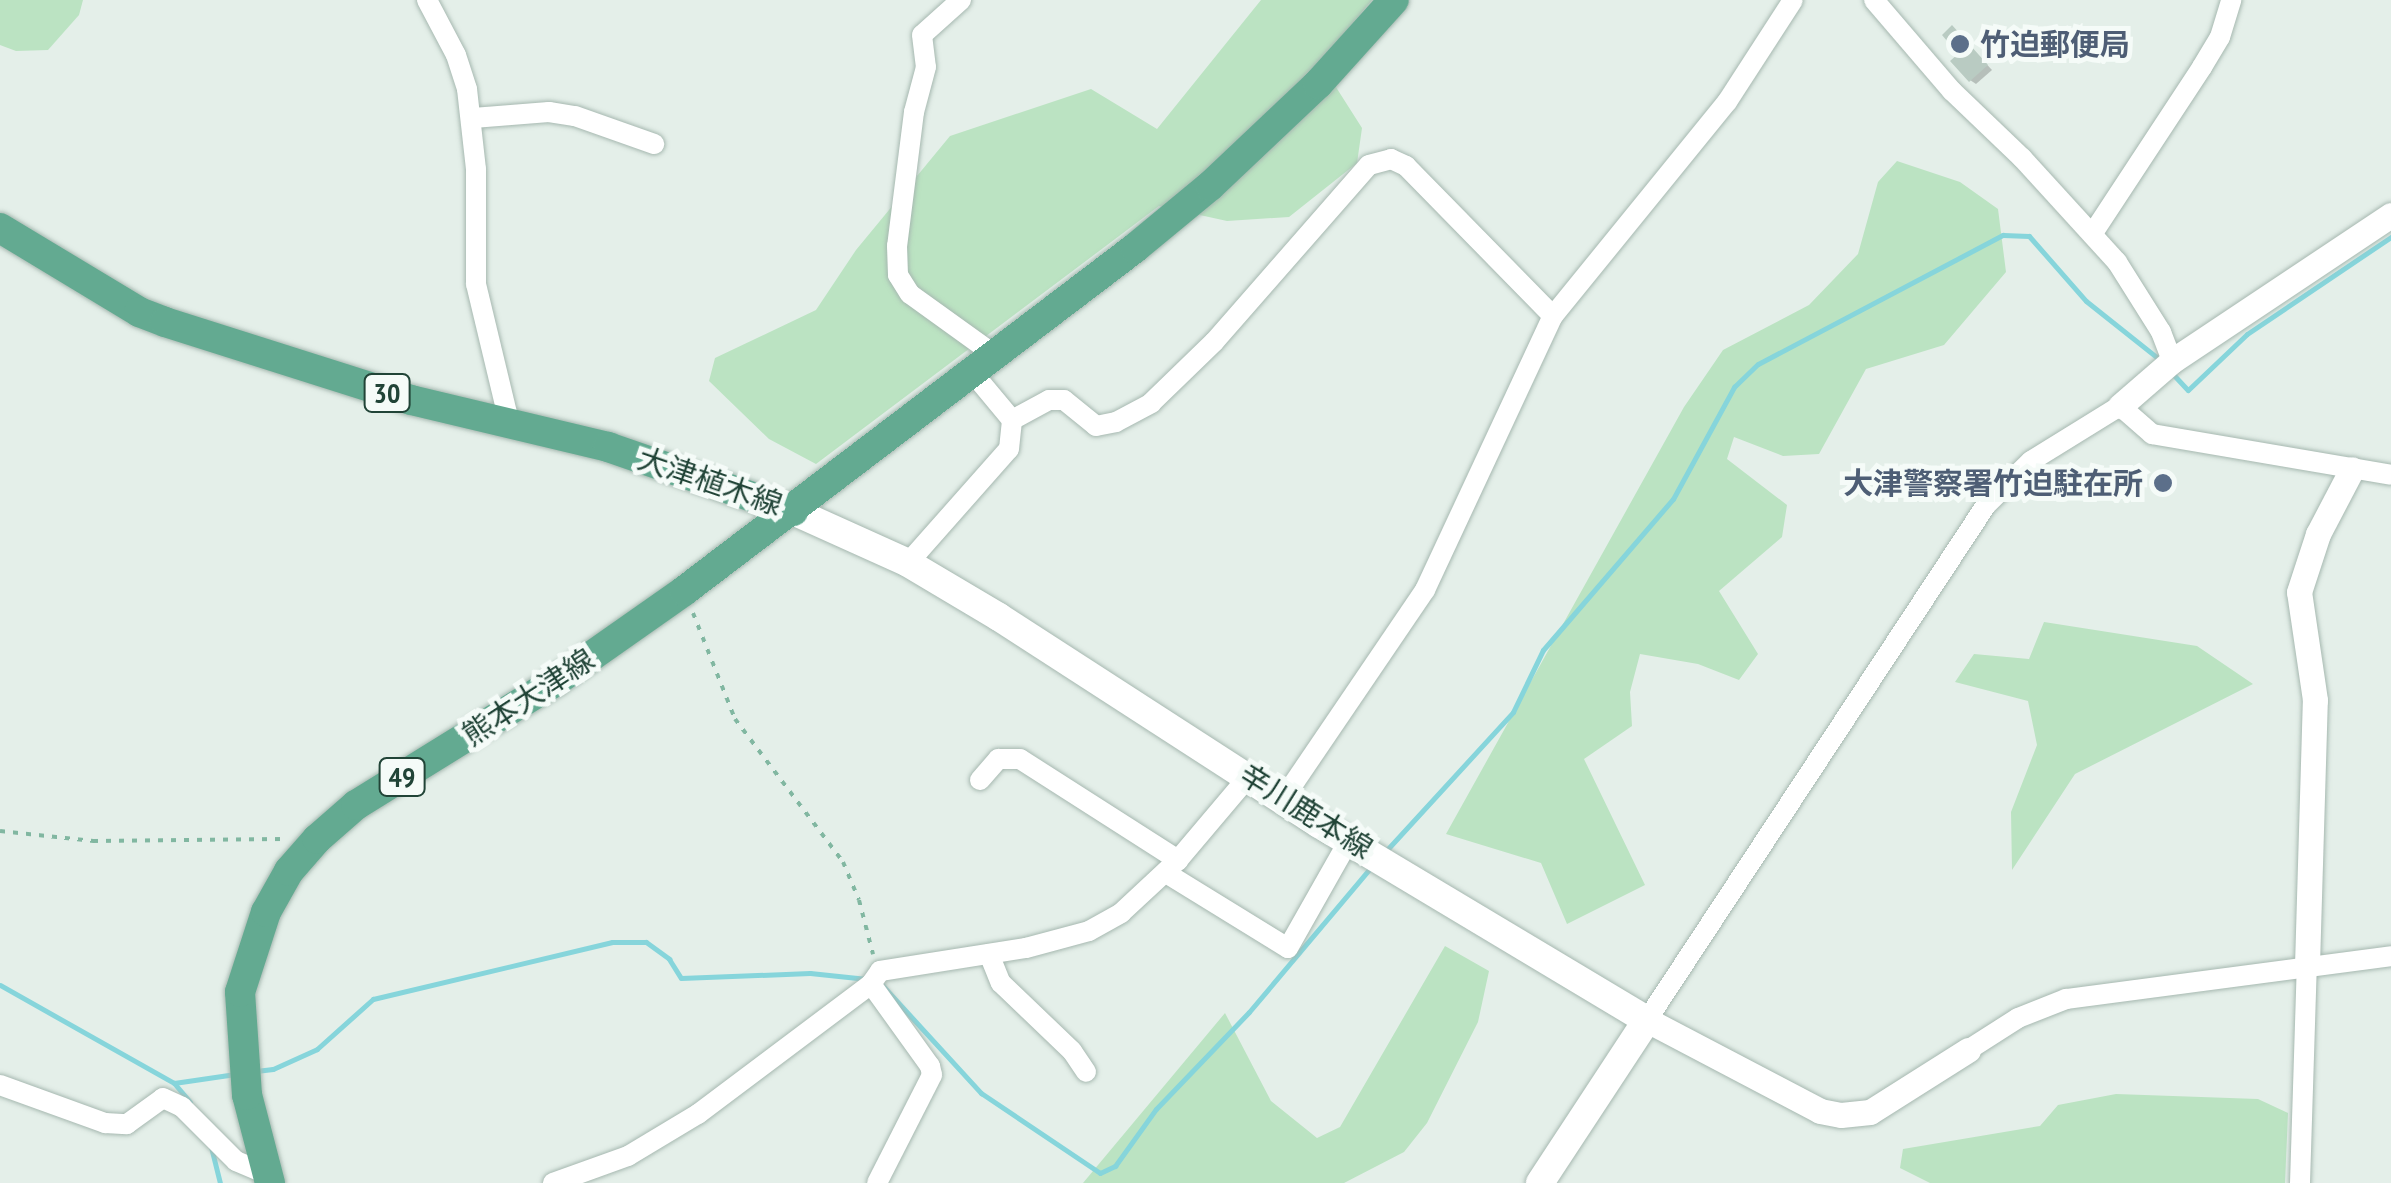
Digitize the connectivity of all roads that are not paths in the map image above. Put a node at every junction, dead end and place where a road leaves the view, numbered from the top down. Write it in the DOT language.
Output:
graph roads {
  1 [pos="427,0"];
  2 [pos="962,0"];
  3 [pos="1394,0"];
  4 [pos="1794,0"];
  5 [pos="1874,0"];
  6 [pos="2231,0"];
  7 [pos="473,118"];
  8 [pos="654,144"];
  9 [pos="2391,215"];
  10 [pos="0,228"];
  11 [pos="2093,233"];
  12 [pos="1553,316"];
  13 [pos="984,363"];
  14 [pos="2167,366"];
  15 [pos="2120,406"];
  16 [pos="1012,420"];
  17 [pos="509,421"];
  18 [pos="2352,469"];
  19 [pos="2391,475"];
  20 [pos="793,511"];
  21 [pos="908,562"];
  22 [pos="1249,776"];
  23 [pos="980,780"];
  24 [pos="1282,799"];
  25 [pos="1371,852"];
  26 [pos="1172,867"];
  27 [pos="989,954"];
  28 [pos="2391,956"];
  29 [pos="2307,965"];
  30 [pos="871,984"];
  31 [pos="1647,1020"];
  32 [pos="1968,1050"];
  33 [pos="1086,1072"];
  34 [pos="0,1085"];
  35 [pos="268,1178"];
  36 [pos="553,1183"];
  37 [pos="877,1183"];
  38 [pos="1540,1183"];
  39 [pos="2300,1183"];
  1 -- 7 [label="street"];
  2 -- 13 [label="street"];
  3 -- 13 [label="main road, 大津植木線"];
  4 -- 12 [label="street"];
  5 -- 11 [label="street"];
  6 -- 11 [label="street"];
  7 -- 8 [label="street"];
  7 -- 17 [label="street"];
  9 -- 14 [label="street"];
  10 -- 17 [label="main road, 大津植木線 / 30"];
  11 -- 14 [label="street"];
  12 -- 16 [label="street"];
  12 -- 24 [label="street"];
  13 -- 16 [label="street"];
  13 -- 20 [label="main road, 大津植木線"];
  14 -- 15 [label="street"];
  15 -- 18 [label="street"];
  15 -- 31 [label="street"];
  16 -- 21 [label="street"];
  17 -- 20 [label="main road, 大津植木線 / 30"];
  18 -- 19 [label="street"];
  18 -- 29 [label="street"];
  20 -- 21 [label="main road, 辛川鹿本線"];
  20 -- 35 [label="main road, 熊本大津線 / 49"];
  21 -- 22 [label="main road, 辛川鹿本線"];
  22 -- 24 [label="main road, 辛川鹿本線"];
  22 -- 26 [label="street"];
  23 -- 26 [label="street"];
  24 -- 25 [label="main road, 辛川鹿本線"];
  25 -- 26 [label="street"];
  25 -- 31 [label="main road, 辛川鹿本線"];
  26 -- 27 [label="street"];
  27 -- 30 [label="street"];
  27 -- 33 [label="street"];
  28 -- 29 [label="street"];
  29 -- 32 [label="street"];
  29 -- 39 [label="street"];
  30 -- 36 [label="street"];
  30 -- 37 [label="street"];
  31 -- 32 [label="street"];
  31 -- 38 [label="main road"];
  34 -- 35 [label="street"];
}
